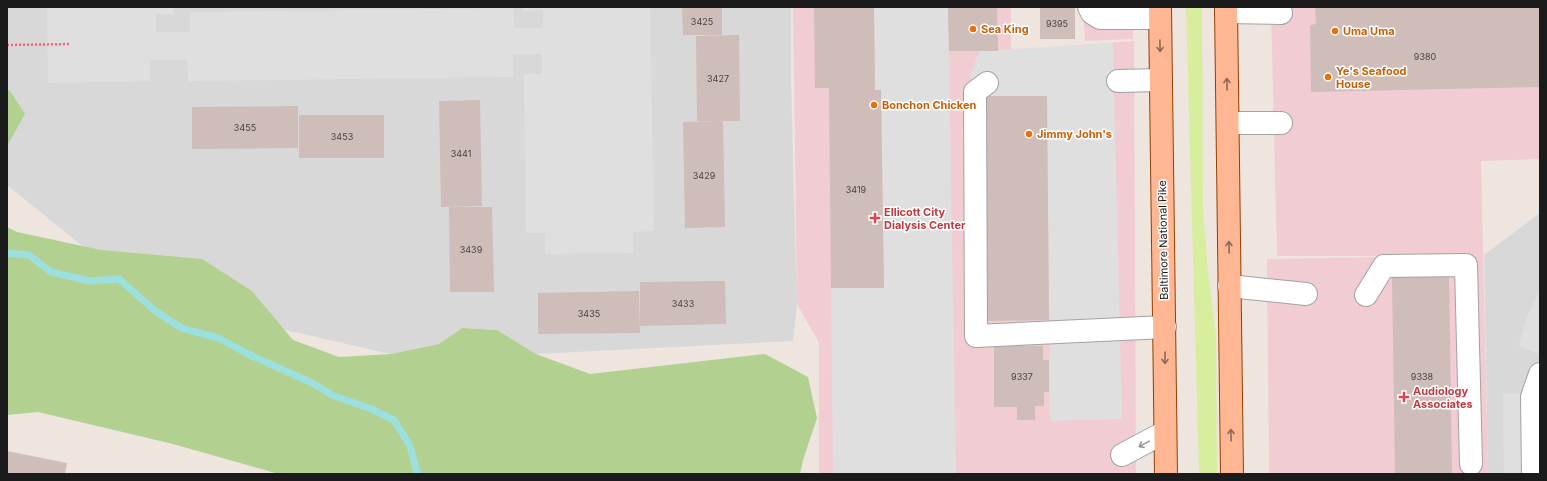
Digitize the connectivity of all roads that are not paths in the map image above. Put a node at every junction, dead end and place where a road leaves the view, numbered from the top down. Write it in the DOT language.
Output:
graph roads {
  1 [pos="1089,7"];
  2 [pos="1226,10"];
  3 [pos="1281,12"];
  4 [pos="1160,13"];
  5 [pos="1161,80"];
  6 [pos="1118,81"];
  7 [pos="987,83"];
  8 [pos="1228,123"];
  9 [pos="1281,123"];
  10 [pos="1229,286"];
  11 [pos="1306,294"];
  12 [pos="1366,295"];
  13 [pos="1165,327"];
  14 [pos="1540,374"];
  15 [pos="1165,432"];
  16 [pos="1122,455"];
  17 [pos="1471,464"];
  18 [pos="1166,474"];
  19 [pos="1232,474"];
  20 [pos="1533,474"];
  1 -- 4 [label="lane"];
  2 -- 3 [label="lane"];
  8 -- 2 [label="main road, one-way"];
  4 -- 5 [label="main road, Baltimore National Pike, one-way"];
  5 -- 6 [label="lane"];
  5 -- 13 [label="main road, Baltimore National Pike"];
  7 -- 13 [label="lane"];
  8 -- 9 [label="lane"];
  10 -- 8 [label="main road, one-way"];
  10 -- 11 [label="lane"];
  19 -- 10 [label="main road, one-way"];
  12 -- 17 [label="lane"];
  13 -- 15 [label="main road, Baltimore National Pike, one-way"];
  14 -- 20 [label="lane"];
  15 -- 16 [label="lane, one-way"];
  15 -- 18 [label="main road, Baltimore National Pike"];
}
